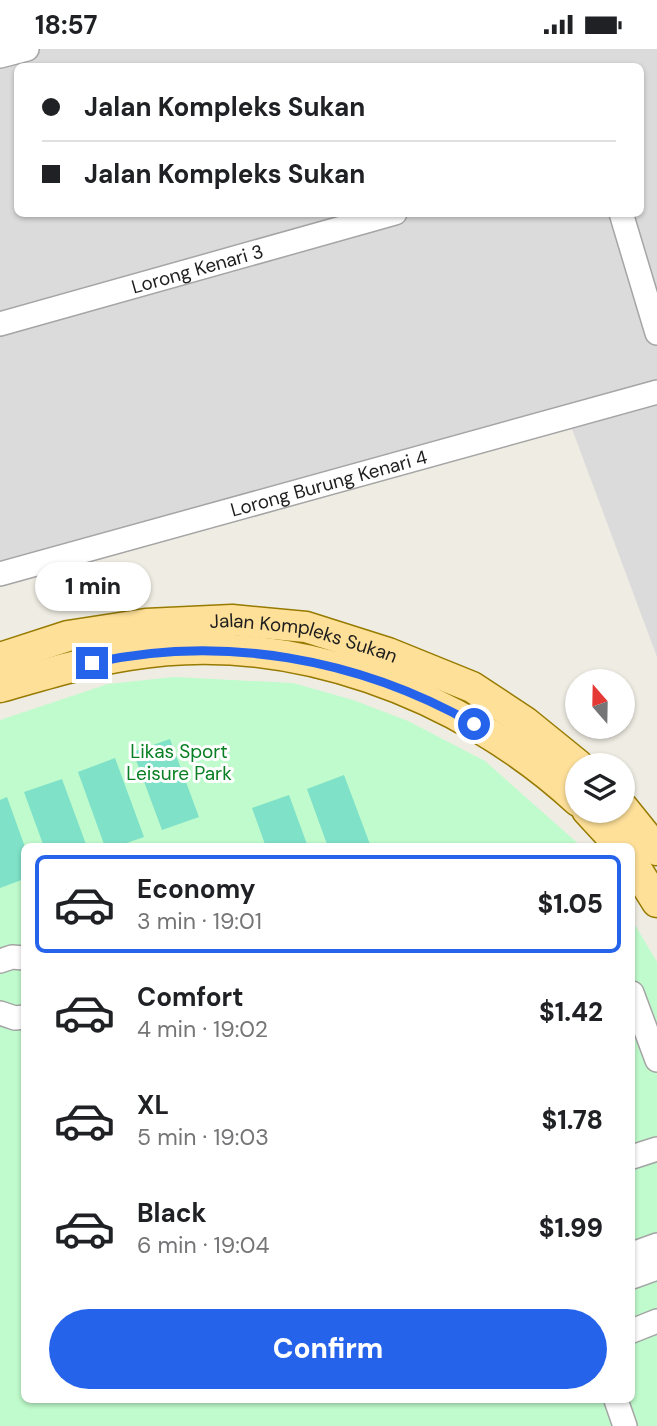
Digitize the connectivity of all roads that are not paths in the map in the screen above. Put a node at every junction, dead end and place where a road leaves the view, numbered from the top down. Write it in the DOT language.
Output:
graph roads {
  1 [pos="27,49"];
  2 [pos="0,56"];
  3 [pos="380,217"];
  4 [pos="622,217"];
  5 [pos="0,324"];
  6 [pos="657,333"];
  7 [pos="657,392"];
  8 [pos="0,574"];
  9 [pos="0,658"];
  10 [pos="0,687"];
  11 [pos="565,755"];
  12 [pos="565,790"];
  13 [pos="599,823"];
  14 [pos="635,823"];
  15 [pos="617,843"];
  16 [pos="657,850"];
  17 [pos="635,867"];
  18 [pos="657,902"];
  19 [pos="21,958"];
  20 [pos="0,961"];
  21 [pos="635,1001"];
  22 [pos="0,1013"];
  23 [pos="21,1017"];
  24 [pos="657,1060"];
  25 [pos="657,1245"];
  26 [pos="635,1253"];
  27 [pos="657,1268"];
  28 [pos="635,1276"];
  29 [pos="657,1321"];
  30 [pos="635,1330"];
  31 [pos="617,1403"];
  32 [pos="625,1426"];
  1 -- 2 [label="street"];
  3 -- 5 [label="street, Lorong Kenari 3"];
  4 -- 6 [label="street"];
  7 -- 8 [label="street, Lorong Burung Kenari 4"];
  9 -- 11 [label="main road, Jalan Kompleks Sukan"];
  10 -- 12 [label="main road, Jalan Kompleks Sukan"];
  13 -- 15 [label="main road"];
  14 -- 16 [label="main road"];
  17 -- 18 [label="main road"];
  19 -- 20 [label="street"];
  21 -- 24 [label="street"];
  22 -- 23 [label="street"];
  25 -- 26 [label="street"];
  27 -- 28 [label="street"];
  29 -- 30 [label="street"];
  31 -- 32 [label="street"];
}
